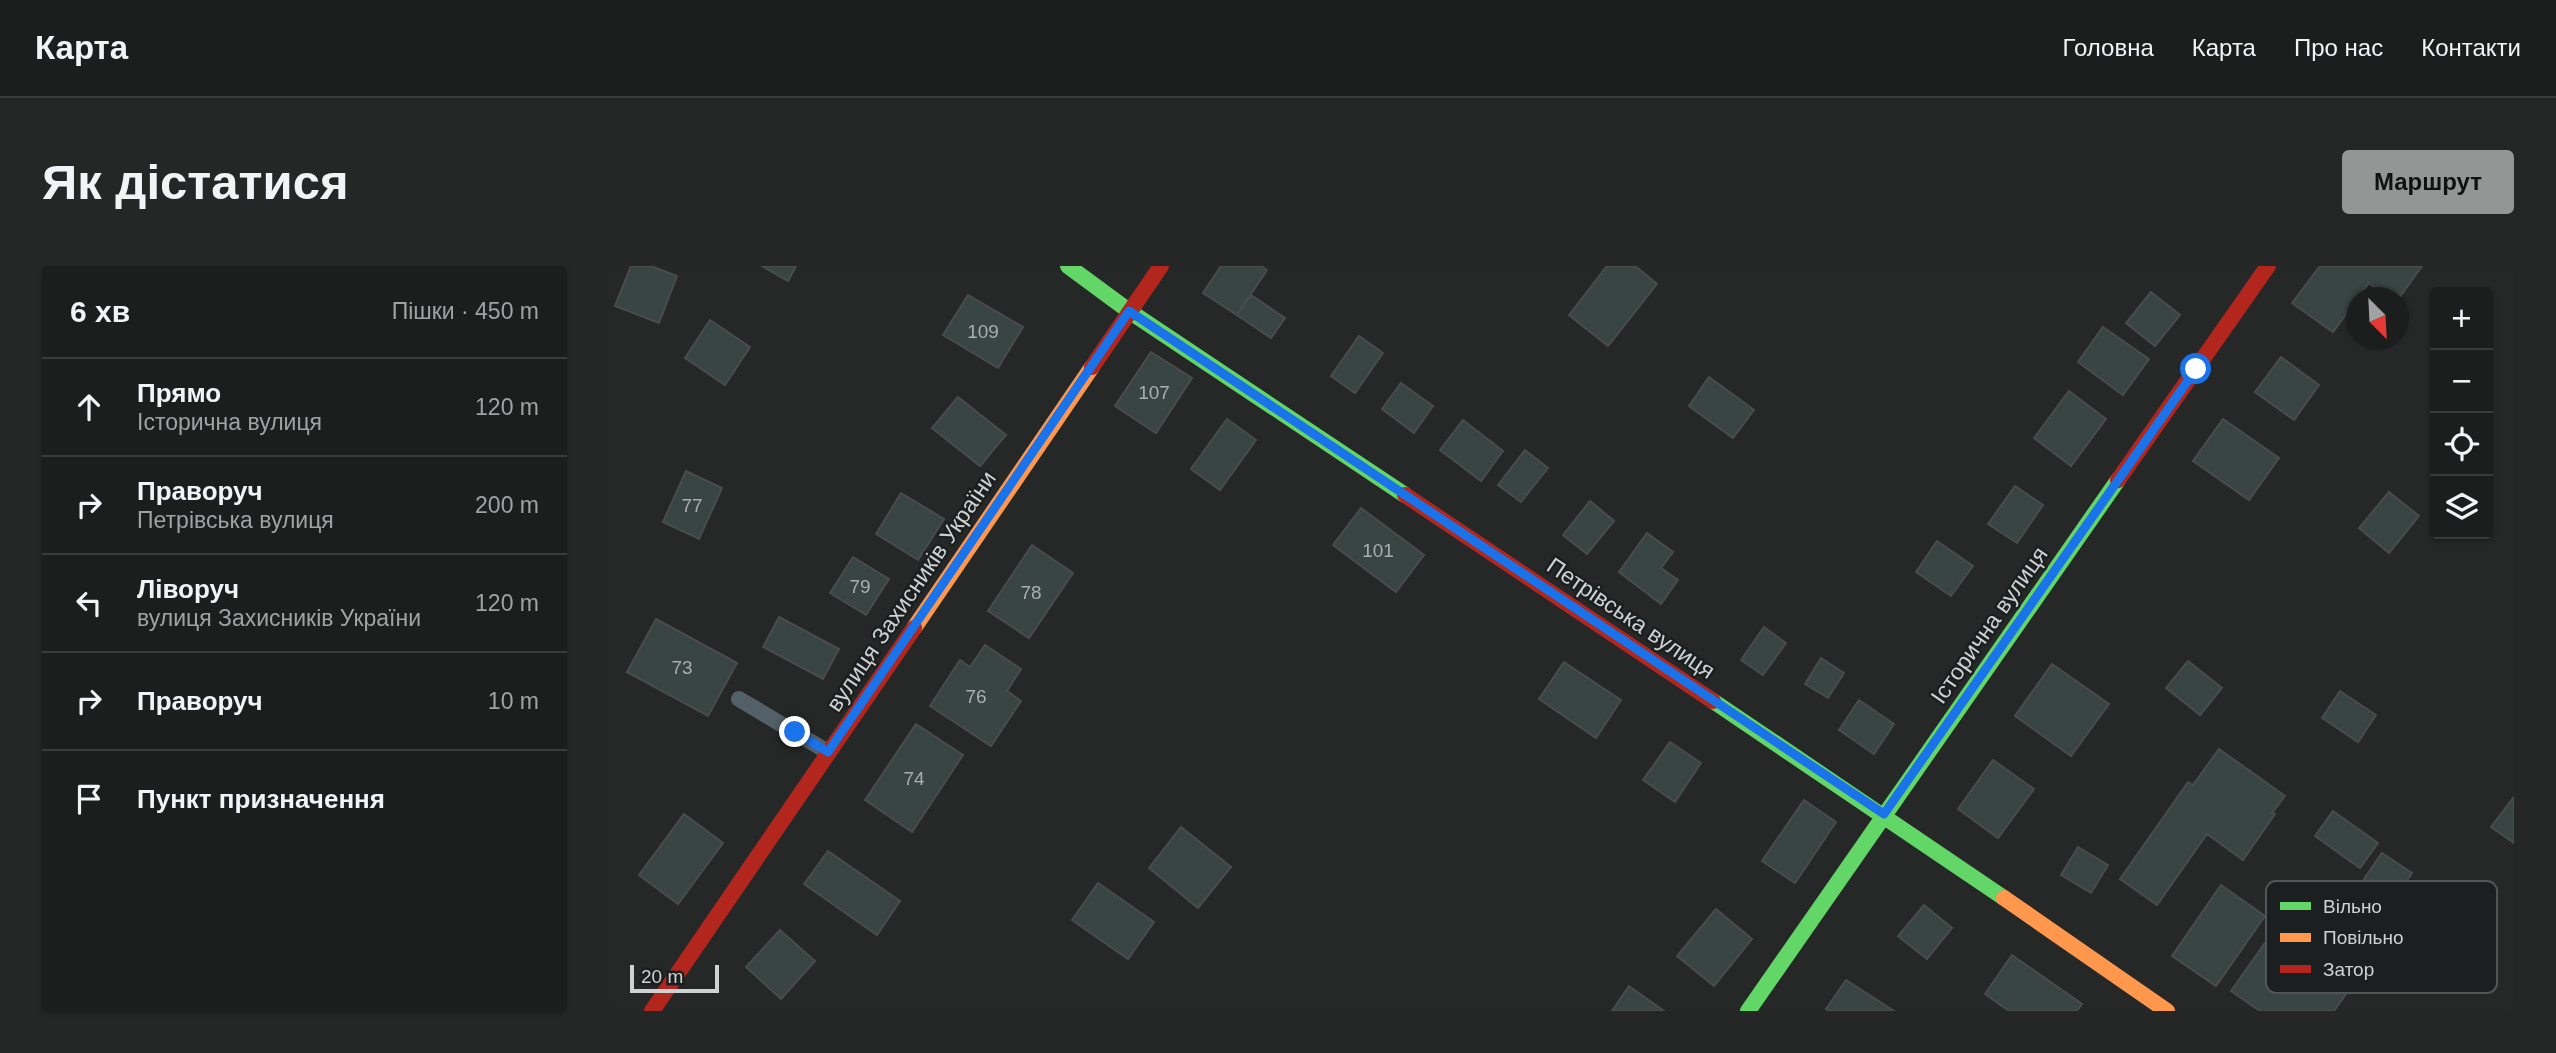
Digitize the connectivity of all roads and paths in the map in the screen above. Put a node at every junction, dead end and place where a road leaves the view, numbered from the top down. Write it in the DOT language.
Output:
graph roads {
  1 [pos="1067,266"];
  2 [pos="1161,266"];
  3 [pos="2268,266"];
  4 [pos="1129,311"];
  5 [pos="739,699"];
  6 [pos="828,752"];
  7 [pos="1884,814"];
  8 [pos="652,1011"];
  9 [pos="1748,1011"];
  10 [pos="2167,1011"];
  1 -- 4 [label="street, Петрівська вулиця"];
  2 -- 4 [label="street, вулиця Захисників України"];
  3 -- 7 [label="street, Історична вулиця"];
  4 -- 6 [label="street, вулиця Захисників України"];
  4 -- 7 [label="street, Петрівська вулиця"];
  5 -- 6 [label="lane"];
  6 -- 8 [label="street, вулиця Захисників України"];
  7 -- 9 [label="street, Історична вулиця"];
  7 -- 10 [label="street, Петрівська вулиця"];
}
